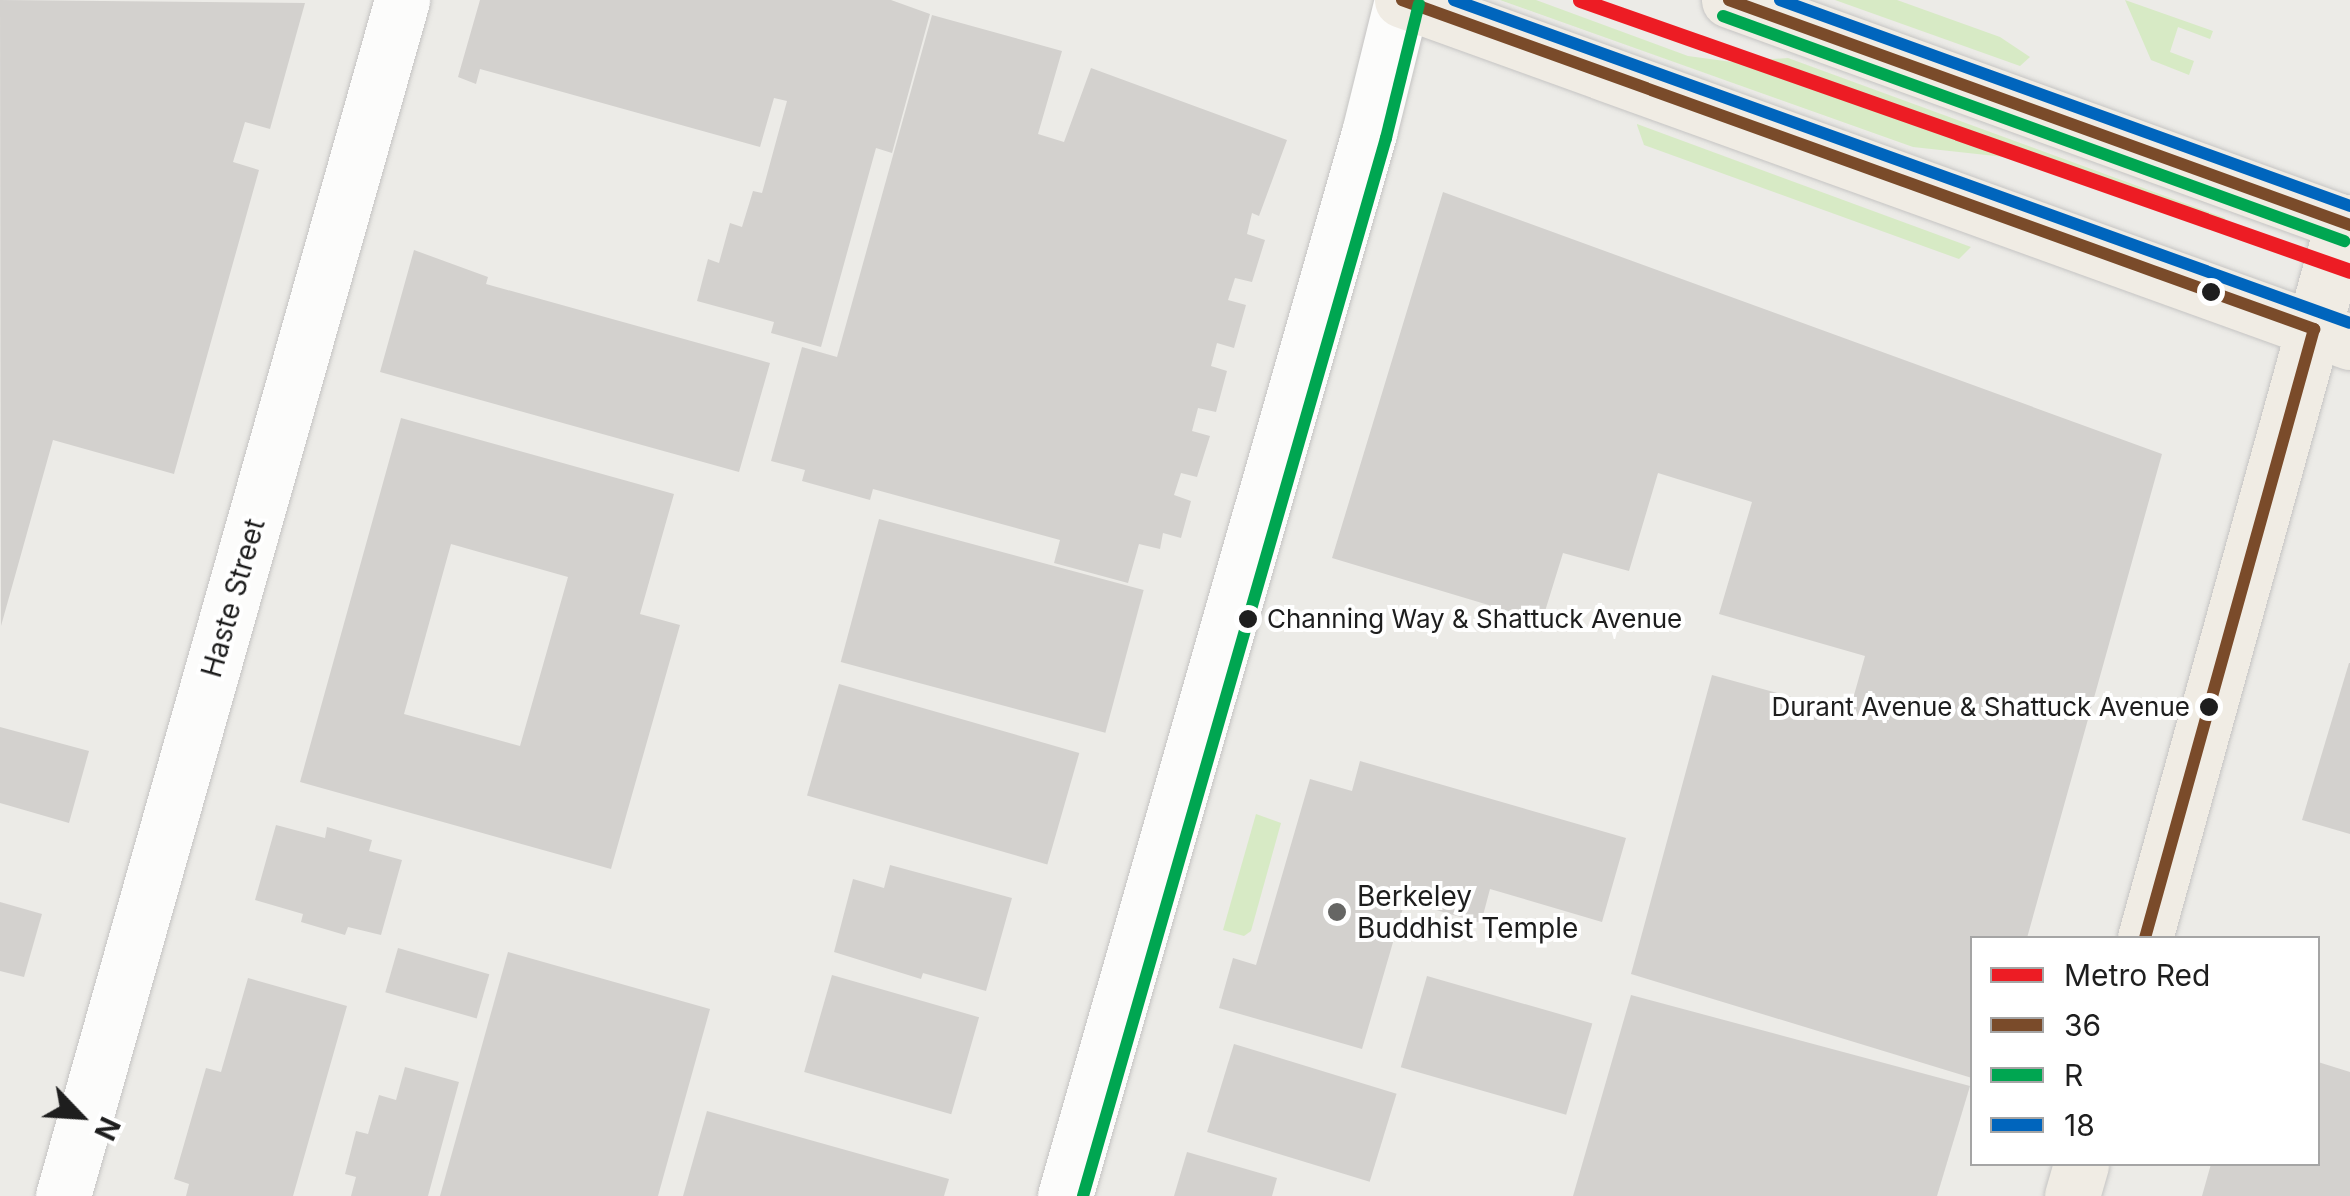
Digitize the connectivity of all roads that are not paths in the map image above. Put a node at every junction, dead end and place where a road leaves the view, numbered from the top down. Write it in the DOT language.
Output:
graph roads {
  1 [pos="402,0"];
  2 [pos="1402,0"];
  3 [pos="1729,0"];
  4 [pos="2348,215"];
  5 [pos="2332,336"];
  6 [pos="2146,936"];
  7 [pos="2080,1166"];
  8 [pos="64,1196"];
  9 [pos="1065,1196"];
  10 [pos="2072,1196"];
  1 -- 8 [label="street, Haste Street"];
  2 -- 5 [label="main road"];
  2 -- 9 [label="street"];
  3 -- 4 [label="main road"];
  4 -- 5 [label="main road"];
  5 -- 6 [label="main road"];
  7 -- 10 [label="main road"];
}
